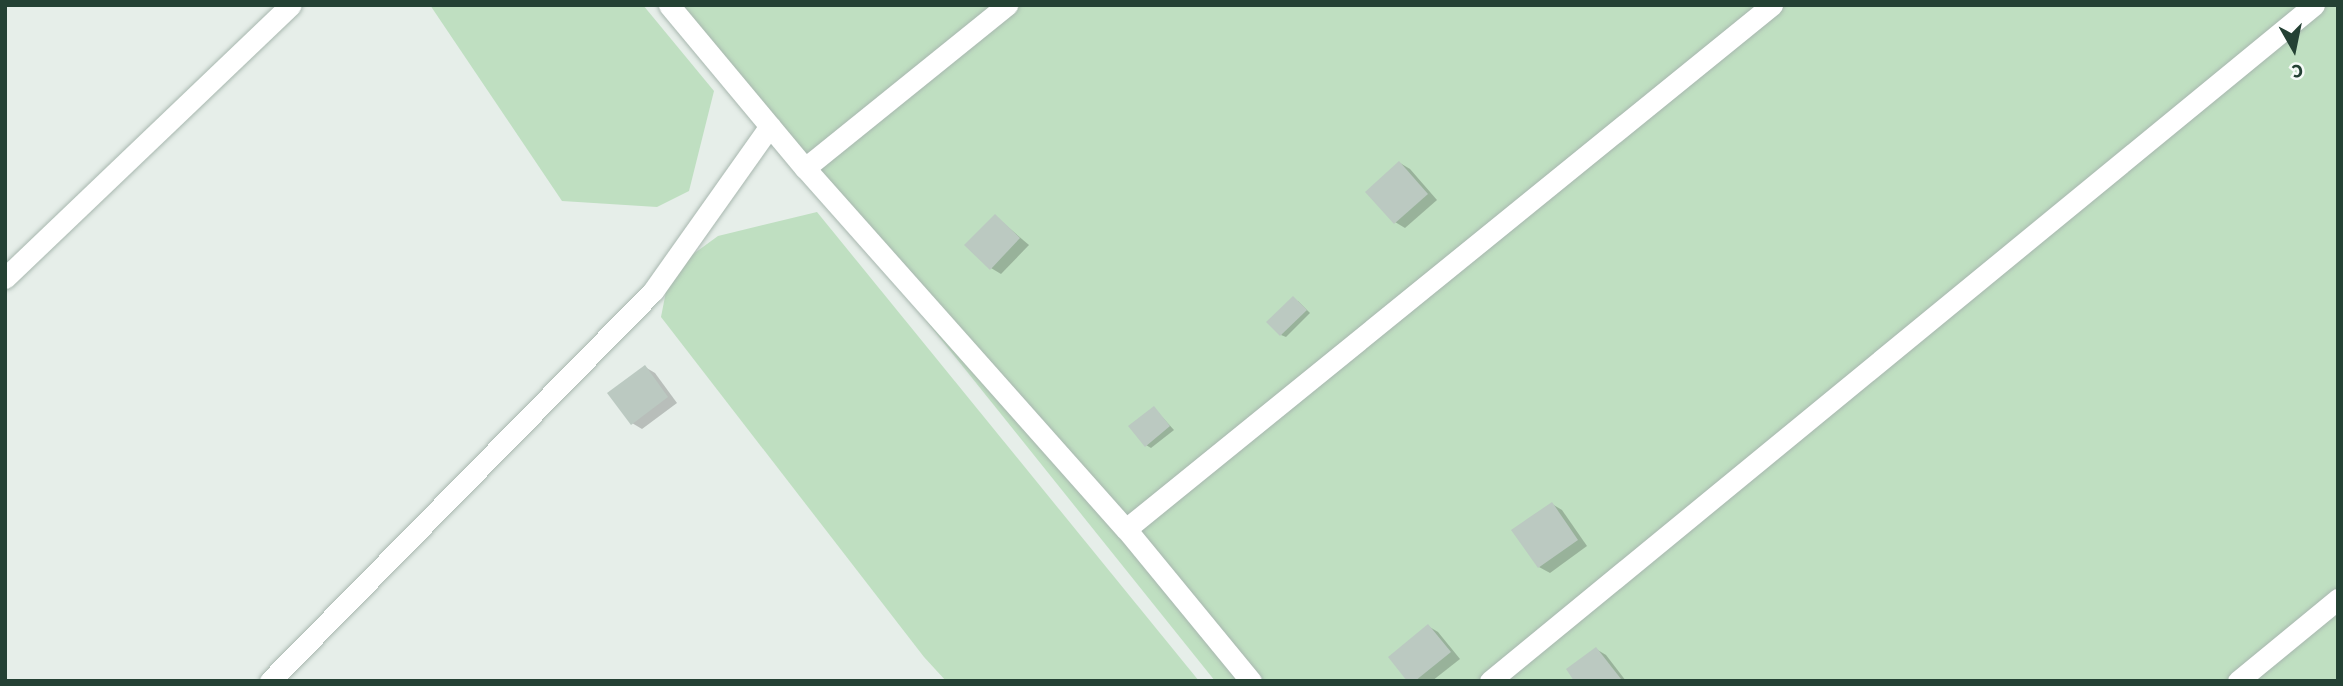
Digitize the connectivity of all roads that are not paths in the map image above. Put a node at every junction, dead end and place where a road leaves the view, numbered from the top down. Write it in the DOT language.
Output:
graph roads {
  1 [pos="291,5"];
  2 [pos="669,5"];
  3 [pos="1007,5"];
  4 [pos="1772,5"];
  5 [pos="2314,5"];
  6 [pos="770,126"];
  7 [pos="805,168"];
  8 [pos="5,278"];
  9 [pos="1126,528"];
  10 [pos="2338,599"];
  11 [pos="270,681"];
  12 [pos="1251,681"];
  13 [pos="1490,681"];
  14 [pos="2238,681"];
  1 -- 8 [label="street"];
  2 -- 6 [label="street"];
  3 -- 7 [label="street"];
  4 -- 9 [label="street"];
  5 -- 13 [label="street"];
  6 -- 7 [label="street"];
  6 -- 11 [label="street"];
  7 -- 9 [label="street"];
  9 -- 12 [label="street"];
  10 -- 14 [label="street"];
}
